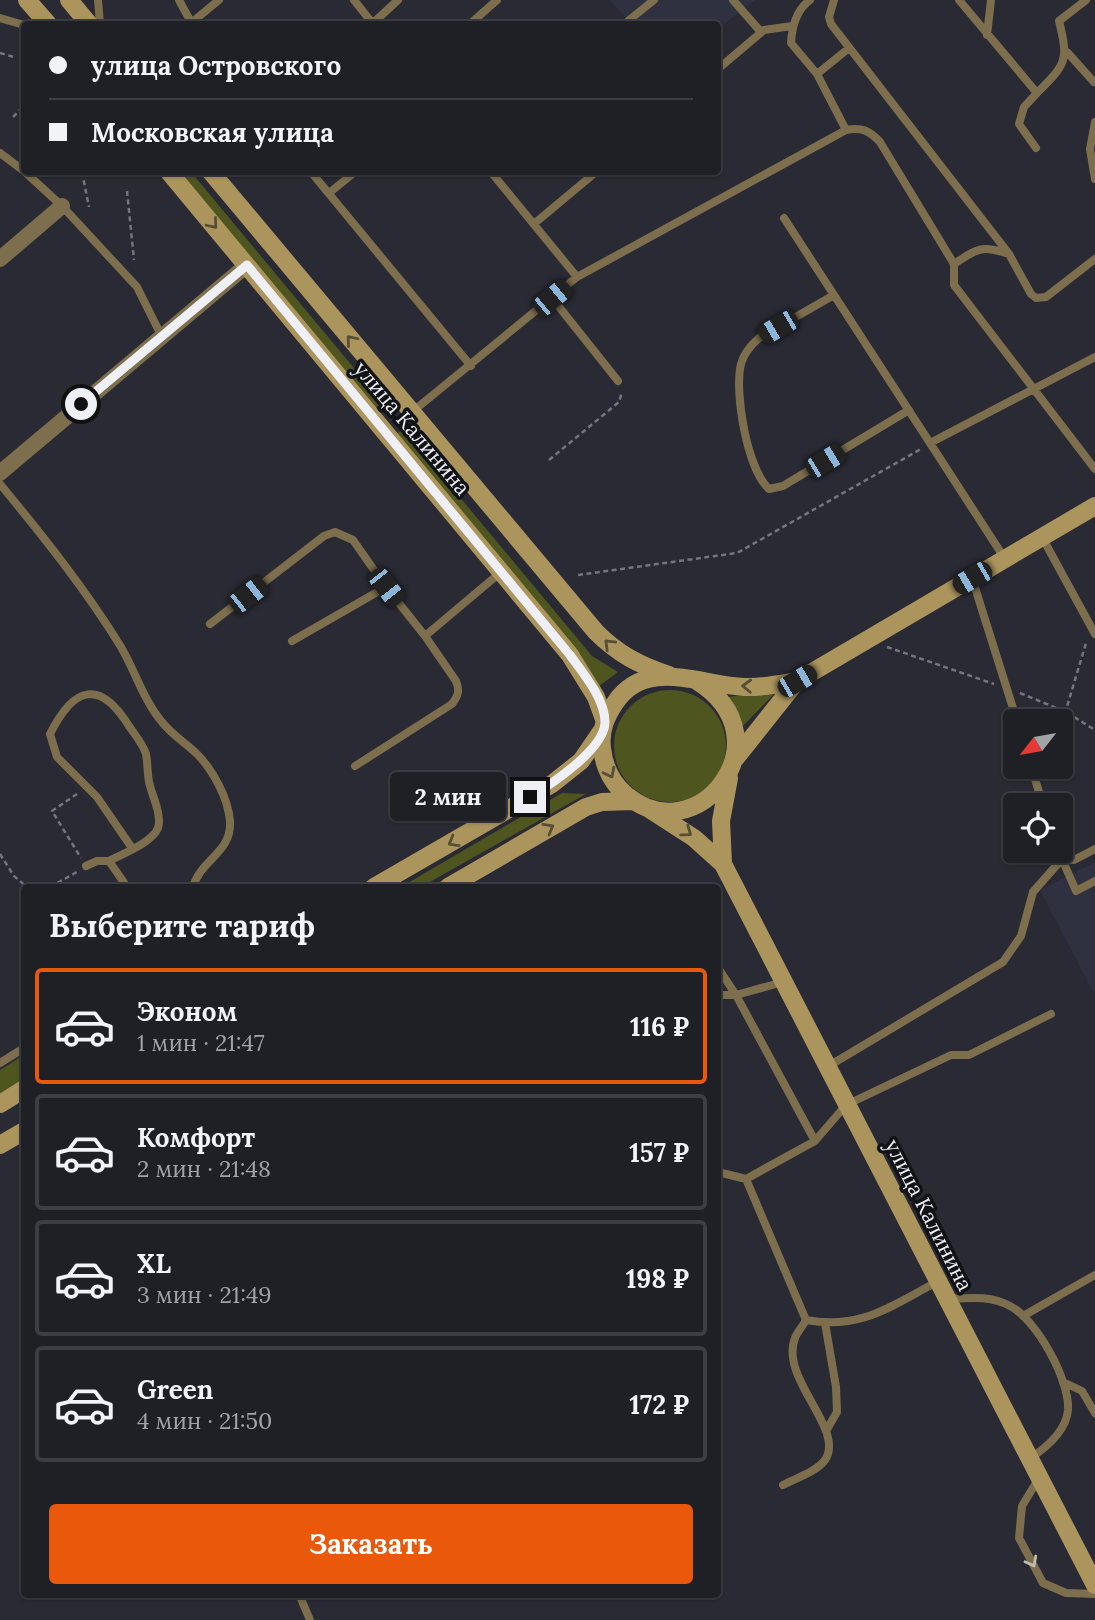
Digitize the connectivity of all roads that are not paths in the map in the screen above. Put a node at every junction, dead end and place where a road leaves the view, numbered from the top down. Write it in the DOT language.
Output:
graph roads {
  1 [pos="27,0"];
  2 [pos="69,0"];
  3 [pos="98,0"];
  4 [pos="179,0"];
  5 [pos="219,0"];
  6 [pos="354,0"];
  7 [pos="398,0"];
  8 [pos="497,0"];
  9 [pos="654,0"];
  10 [pos="733,0"];
  11 [pos="810,0"];
  12 [pos="834,0"];
  13 [pos="959,0"];
  14 [pos="991,0"];
  15 [pos="1086,0"];
  16 [pos="0,18"];
  17 [pos="45,21"];
  18 [pos="86,21"];
  19 [pos="100,21"];
  20 [pos="190,21"];
  21 [pos="194,21"];
  22 [pos="370,21"];
  23 [pos="375,21"];
  24 [pos="473,21"];
  25 [pos="628,21"];
  26 [pos="21,24"];
  27 [pos="792,26"];
  28 [pos="761,32"];
  29 [pos="987,35"];
  30 [pos="849,48"];
  31 [pos="1067,52"];
  32 [pos="721,66"];
  33 [pos="817,74"];
  34 [pos="1094,82"];
  35 [pos="1037,93"];
  36 [pos="1095,122"];
  37 [pos="846,130"];
  38 [pos="1036,148"];
  39 [pos="0,153"];
  40 [pos="21,168"];
  41 [pos="29,175"];
  42 [pos="172,175"];
  43 [pos="214,175"];
  44 [pos="314,175"];
  45 [pos="351,175"];
  46 [pos="494,175"];
  47 [pos="592,175"];
  48 [pos="1095,179"];
  49 [pos="329,193"];
  50 [pos="62,206"];
  51 [pos="784,218"];
  52 [pos="535,223"];
  53 [pos="1009,254"];
  54 [pos="0,259"];
  55 [pos="1095,259"];
  56 [pos="954,264"];
  57 [pos="247,265"];
  58 [pos="577,277"];
  59 [pos="834,295"];
  60 [pos="552,298"];
  61 [pos="161,335"];
  62 [pos="1095,357"];
  63 [pos="471,366"];
  64 [pos="618,381"];
  65 [pos="1035,391"];
  66 [pos="909,410"];
  67 [pos="411,412"];
  68 [pos="386,433"];
  69 [pos="930,443"];
  70 [pos="1095,469"];
  71 [pos="0,472"];
  72 [pos="0,484"];
  73 [pos="1095,506"];
  74 [pos="1042,537"];
  75 [pos="1005,559"];
  76 [pos="501,572"];
  77 [pos="972,578"];
  78 [pos="386,587"];
  79 [pos="210,624"];
  80 [pos="1093,630"];
  81 [pos="425,636"];
  82 [pos="292,641"];
  83 [pos="669,675"];
  84 [pos="697,681"];
  85 [pos="797,681"];
  86 [pos="1013,709"];
  87 [pos="604,725"];
  88 [pos="733,763"];
  89 [pos="355,766"];
  90 [pos="640,804"];
  91 [pos="132,848"];
  92 [pos="1095,849"];
  93 [pos="1073,860"];
  94 [pos="109,861"];
  95 [pos="1058,863"];
  96 [pos="1064,863"];
  97 [pos="723,864"];
  98 [pos="86,866"];
  99 [pos="1095,881"];
  100 [pos="125,884"];
  101 [pos="194,884"];
  102 [pos="379,884"];
  103 [pos="460,884"];
  104 [pos="721,972"];
  105 [pos="783,982"];
  106 [pos="721,995"];
  107 [pos="736,995"];
  108 [pos="1051,1014"];
  109 [pos="21,1050"];
  110 [pos="0,1063"];
  111 [pos="827,1067"];
  112 [pos="21,1091"];
  113 [pos="0,1104"];
  114 [pos="846,1105"];
  115 [pos="21,1138"];
  116 [pos="815,1141"];
  117 [pos="0,1145"];
  118 [pos="721,1173"];
  119 [pos="746,1179"];
  120 [pos="1095,1275"];
  121 [pos="938,1282"];
  122 [pos="947,1300"];
  123 [pos="1023,1317"];
  124 [pos="806,1320"];
  125 [pos="825,1324"];
  126 [pos="1063,1382"];
  127 [pos="1095,1413"];
  128 [pos="826,1431"];
  129 [pos="1029,1459"];
  130 [pos="1039,1478"];
  131 [pos="783,1485"];
  132 [pos="1095,1586"];
  133 [pos="1095,1594"];
  134 [pos="301,1598"];
  135 [pos="310,1620"];
  1 -- 17 [label="main road"];
  2 -- 18 [label="main road"];
  3 -- 19 [label="lane"];
  4 -- 20 [label="lane"];
  5 -- 21 [label="lane"];
  6 -- 22 [label="lane"];
  7 -- 23 [label="lane"];
  8 -- 24 [label="lane"];
  9 -- 25 [label="lane"];
  10 -- 28 [label="lane"];
  11 -- 27 [label="lane"];
  12 -- 30 [label="lane"];
  13 -- 29 [label="lane"];
  14 -- 29 [label="lane"];
  15 -- 31 [label="lane"];
  16 -- 26 [label="lane"];
  27 -- 28 [label="lane"];
  27 -- 33 [label="lane"];
  28 -- 32 [label="lane"];
  29 -- 35 [label="lane"];
  30 -- 33 [label="lane"];
  30 -- 53 [label="lane"];
  31 -- 34 [label="lane"];
  31 -- 35 [label="lane"];
  33 -- 37 [label="lane"];
  35 -- 38 [label="lane"];
  36 -- 48 [label="lane"];
  37 -- 56 [label="lane"];
  37 -- 58 [label="lane"];
  39 -- 40 [label="lane"];
  41 -- 50 [label="lane"];
  42 -- 57 [label="main road, улица Калинина, one-way"];
  67 -- 43 [label="main road, улица Калинина, one-way"];
  44 -- 49 [label="lane"];
  45 -- 49 [label="lane"];
  46 -- 52 [label="lane"];
  47 -- 52 [label="lane"];
  49 -- 63 [label="lane"];
  50 -- 54 [label="street"];
  50 -- 61 [label="lane"];
  51 -- 59 [label="lane"];
  52 -- 58 [label="lane"];
  53 -- 55 [label="lane"];
  53 -- 56 [label="lane"];
  56 -- 65 [label="lane"];
  57 -- 61 [label="street"];
  57 -- 68 [label="main road, улица Калинина"];
  58 -- 60 [label="lane"];
  59 -- 66 [label="lane"];
  59 -- 66 [label="lane"];
  60 -- 63 [label="lane"];
  60 -- 64 [label="lane"];
  61 -- 71 [label="street"];
  62 -- 65 [label="lane"];
  63 -- 67 [label="lane"];
  65 -- 69 [label="lane"];
  65 -- 70 [label="lane"];
  66 -- 69 [label="lane"];
  67 -- 68 [label="main road"];
  83 -- 67 [label="main road, улица Калинина, one-way"];
  68 -- 76 [label="main road, улица Калинина"];
  69 -- 75 [label="lane"];
  72 -- 101 [label="lane"];
  73 -- 74 [label="main road"];
  74 -- 75 [label="main road"];
  74 -- 80 [label="lane"];
  75 -- 77 [label="main road"];
  76 -- 81 [label="lane"];
  76 -- 87 [label="main road, улица Калинина"];
  77 -- 85 [label="main road"];
  77 -- 86 [label="lane"];
  78 -- 79 [label="lane"];
  78 -- 81 [label="lane"];
  78 -- 82 [label="lane"];
  81 -- 89 [label="lane"];
  83 -- 84 [label="main road"];
  83 -- 87 [label="main road"];
  85 -- 84 [label="main road, one-way"];
  84 -- 88 [label="main road"];
  85 -- 88 [label="main road"];
  87 -- 90 [label="main road, one-way"];
  87 -- 102 [label="main road, one-way"];
  88 -- 90 [label="main road"];
  88 -- 97 [label="main road, улица Калинина"];
  90 -- 97 [label="main road, улица Калинина, one-way"];
  103 -- 90 [label="main road, one-way"];
  91 -- 91 [label="lane"];
  91 -- 94 [label="lane"];
  92 -- 93 [label="lane"];
  94 -- 98 [label="lane"];
  94 -- 100 [label="lane"];
  95 -- 111 [label="lane"];
  96 -- 99 [label="lane"];
  97 -- 105 [label="main road, улица Калинина"];
  104 -- 107 [label="lane"];
  105 -- 107 [label="lane"];
  105 -- 111 [label="main road, улица Калинина"];
  106 -- 107 [label="lane"];
  107 -- 116 [label="lane"];
  108 -- 114 [label="lane"];
  109 -- 110 [label="lane"];
  111 -- 114 [label="main road, улица Калинина"];
  112 -- 113 [label="main road"];
  114 -- 116 [label="lane"];
  114 -- 121 [label="main road, улица Калинина"];
  115 -- 117 [label="main road"];
  116 -- 119 [label="lane"];
  118 -- 119 [label="lane"];
  119 -- 124 [label="lane"];
  120 -- 123 [label="lane"];
  121 -- 122 [label="main road, улица Калинина"];
  121 -- 125 [label="lane"];
  122 -- 123 [label="lane"];
  122 -- 129 [label="main road, улица Калинина"];
  123 -- 126 [label="lane"];
  124 -- 125 [label="lane"];
  124 -- 128 [label="lane"];
  125 -- 128 [label="lane"];
  126 -- 127 [label="lane"];
  126 -- 129 [label="lane"];
  128 -- 131 [label="lane"];
  129 -- 130 [label="main road, улица Калинина"];
  130 -- 132 [label="main road, улица Калинина"];
  130 -- 133 [label="lane, one-way"];
  134 -- 135 [label="lane"];
}
